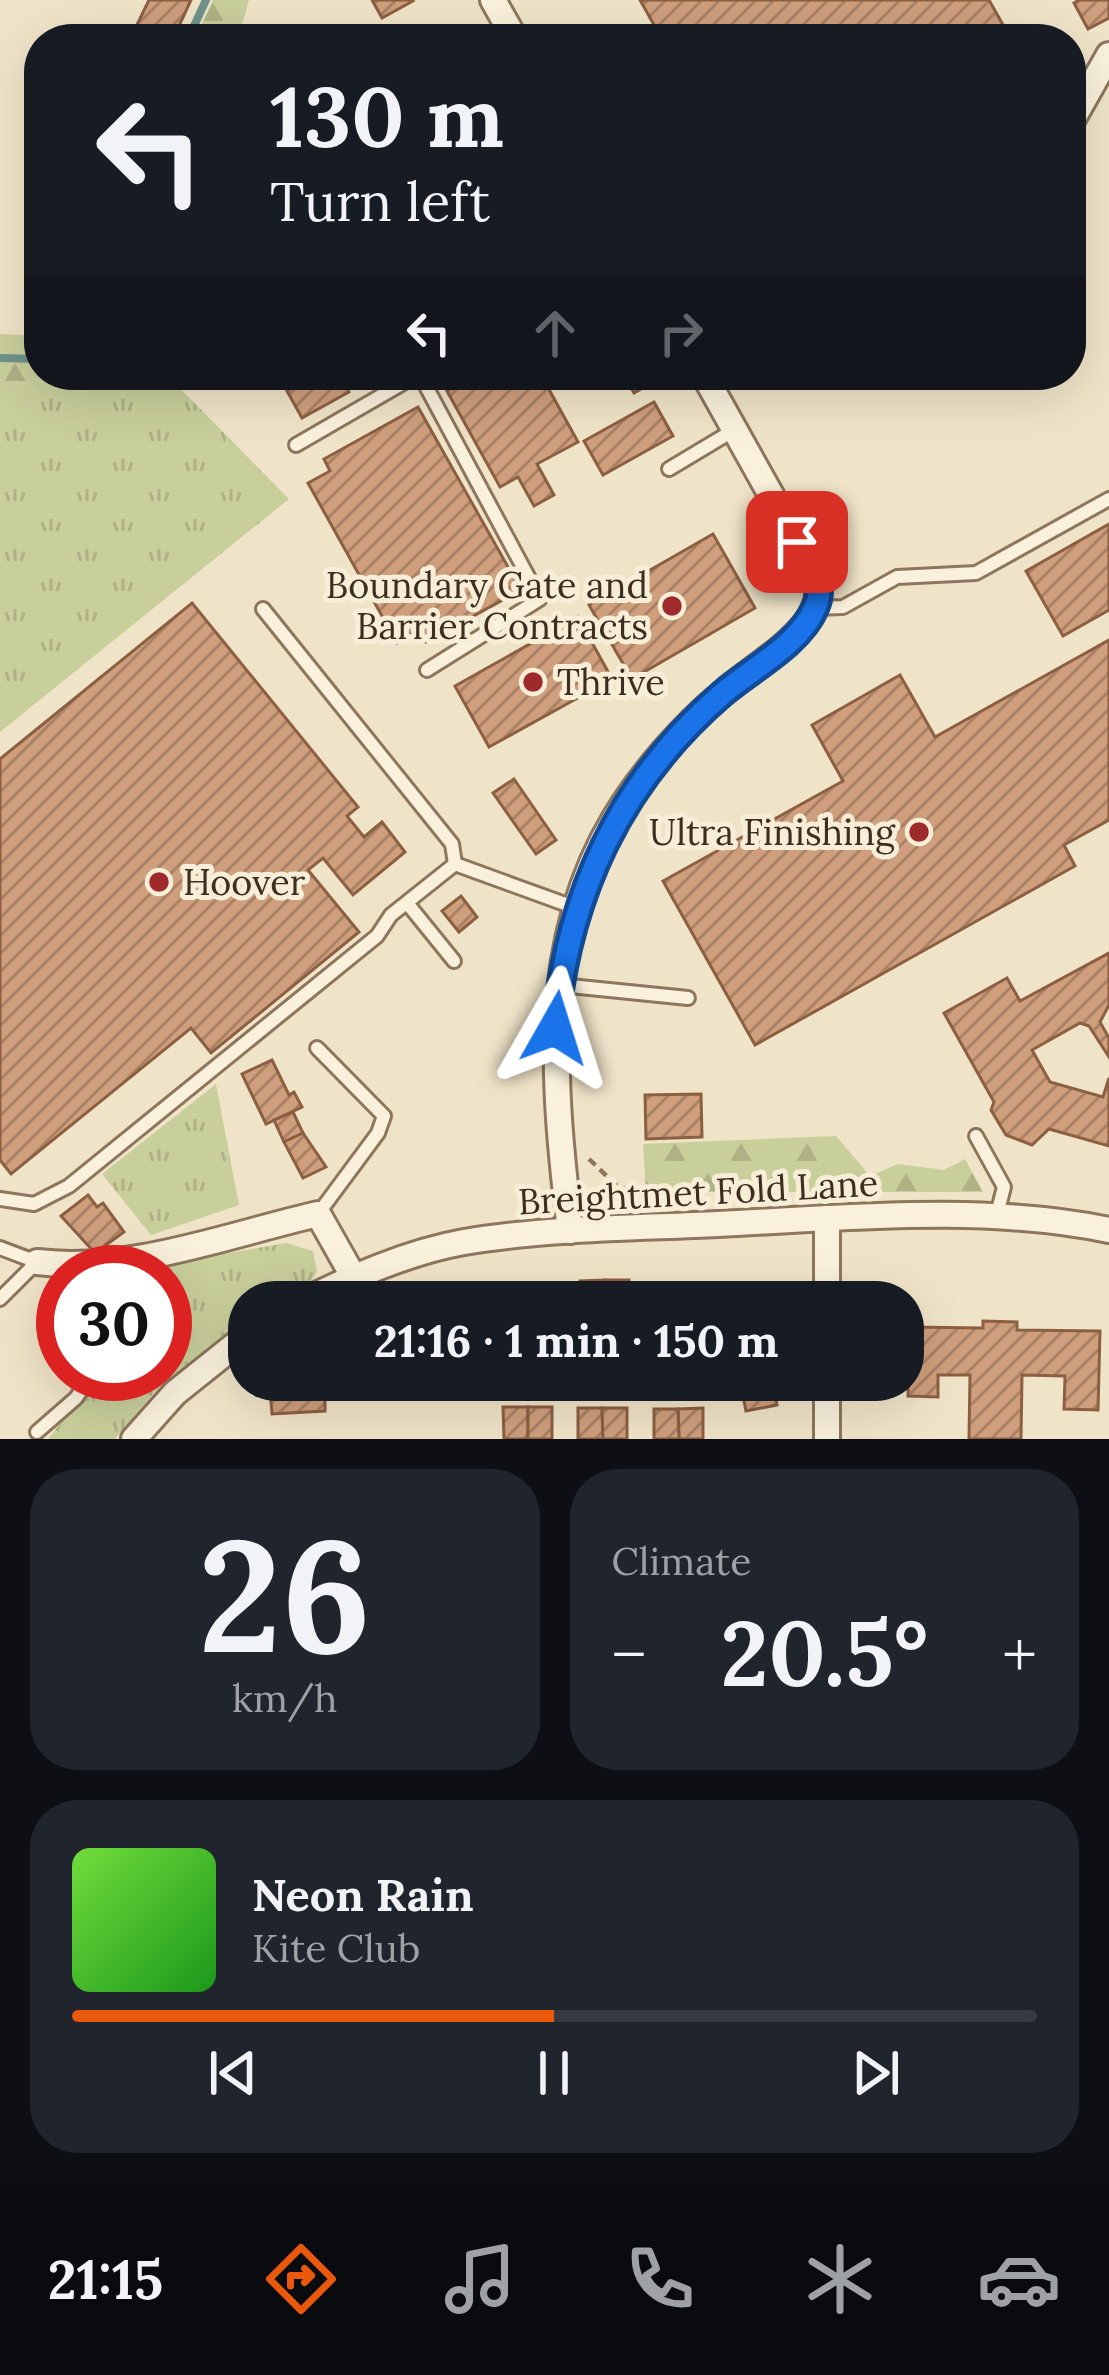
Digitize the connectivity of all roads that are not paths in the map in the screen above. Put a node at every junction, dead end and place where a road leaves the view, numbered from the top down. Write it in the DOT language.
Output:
graph roads {
  1 [pos="1109,55"];
  2 [pos="1086,96"];
  3 [pos="392,390"];
  4 [pos="426,390"];
  5 [pos="712,390"];
  6 [pos="734,430"];
  7 [pos="296,445"];
  8 [pos="669,469"];
  9 [pos="1109,499"];
  10 [pos="816,608"];
  11 [pos="263,609"];
  12 [pos="427,670"];
  13 [pos="455,864"];
  14 [pos="407,903"];
  15 [pos="576,908"];
  16 [pos="454,961"];
  17 [pos="559,985"];
  18 [pos="688,998"];
  19 [pos="317,1048"];
  20 [pos="976,1136"];
  21 [pos="0,1199"];
  22 [pos="318,1214"];
  23 [pos="826,1219"];
  24 [pos="996,1219"];
  25 [pos="1109,1230"];
  26 [pos="571,1231"];
  27 [pos="0,1248"];
  28 [pos="192,1248"];
  29 [pos="36,1262"];
  30 [pos="36,1263"];
  31 [pos="353,1276"];
  32 [pos="343,1281"];
  33 [pos="827,1281"];
  34 [pos="0,1299"];
  35 [pos="228,1351"];
  36 [pos="73,1401"];
  37 [pos="827,1401"];
  38 [pos="38,1432"];
  39 [pos="134,1439"];
  40 [pos="827,1439"];
  1 -- 2 [label="street"];
  3 -- 7 [label="lane"];
  4 -- 12 [label="lane"];
  5 -- 6 [label="street"];
  6 -- 8 [label="lane"];
  6 -- 10 [label="street"];
  9 -- 10 [label="lane"];
  10 -- 15 [label="street"];
  11 -- 13 [label="lane"];
  13 -- 14 [label="lane"];
  13 -- 15 [label="lane"];
  14 -- 16 [label="lane"];
  14 -- 21 [label="lane"];
  15 -- 17 [label="street"];
  17 -- 18 [label="lane"];
  17 -- 26 [label="street"];
  19 -- 22 [label="lane"];
  20 -- 24 [label="lane"];
  22 -- 28 [label="street"];
  22 -- 31 [label="street"];
  23 -- 24 [label="street, Breightmet Fold Lane"];
  23 -- 26 [label="street, Breightmet Fold Lane"];
  23 -- 33 [label="street"];
  24 -- 25 [label="street, Breightmet Fold Lane"];
  26 -- 31 [label="street, Breightmet Fold Lane"];
  27 -- 29 [label="lane"];
  30 -- 34 [label="lane"];
  31 -- 32 [label="street, Breightmet Fold Lane"];
  35 -- 39 [label="street"];
  36 -- 38 [label="lane"];
  37 -- 40 [label="street"];
}
